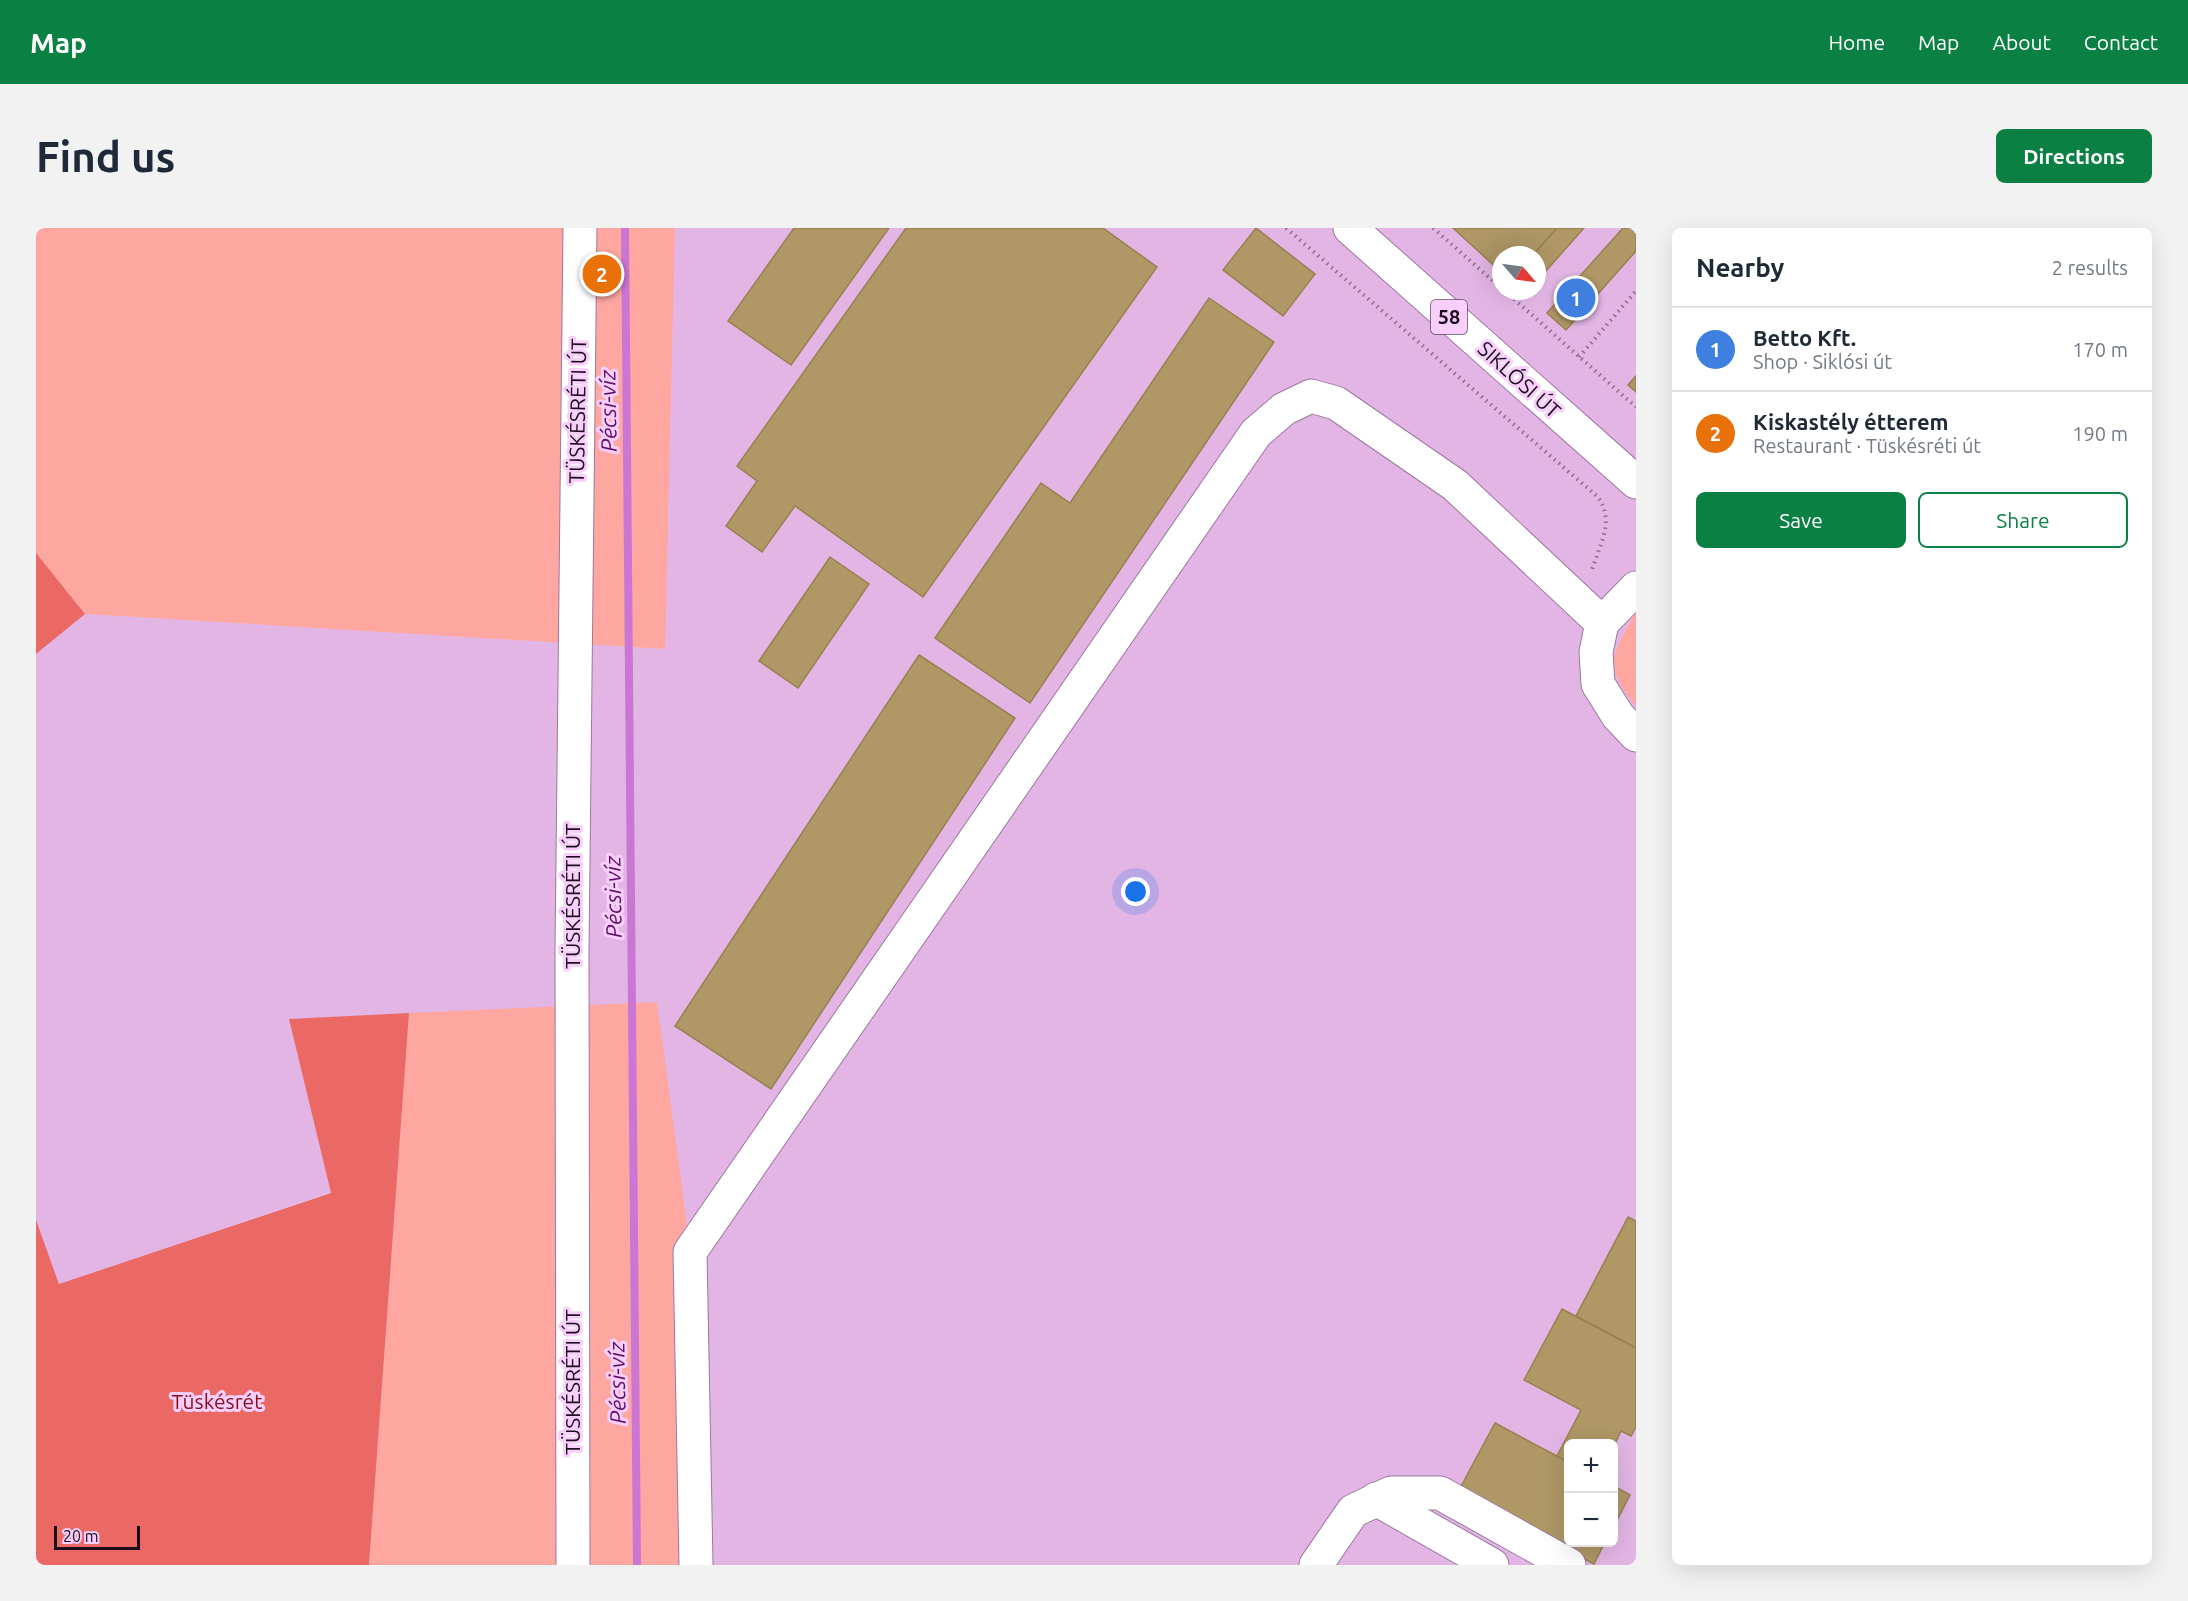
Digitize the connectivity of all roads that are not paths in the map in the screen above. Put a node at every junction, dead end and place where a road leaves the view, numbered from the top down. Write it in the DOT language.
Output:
graph roads {
  1 [pos="579,228"];
  2 [pos="1350,228"];
  3 [pos="1636,482"];
  4 [pos="1636,588"];
  5 [pos="1591,614"];
  6 [pos="1636,735"];
  7 [pos="1377,1499"];
  8 [pos="573,1565"];
  9 [pos="696,1565"];
  10 [pos="1316,1565"];
  11 [pos="1492,1565"];
  12 [pos="1569,1565"];
  1 -- 8 [label="street, TÜSKÉSRÉTI ÚT"];
  2 -- 3 [label="street, SIKLÓSI ÚT / 58"];
  4 -- 5 [label="street"];
  5 -- 6 [label="street"];
  5 -- 9 [label="street"];
  7 -- 10 [label="street"];
  7 -- 11 [label="street"];
  7 -- 12 [label="street"];
}
